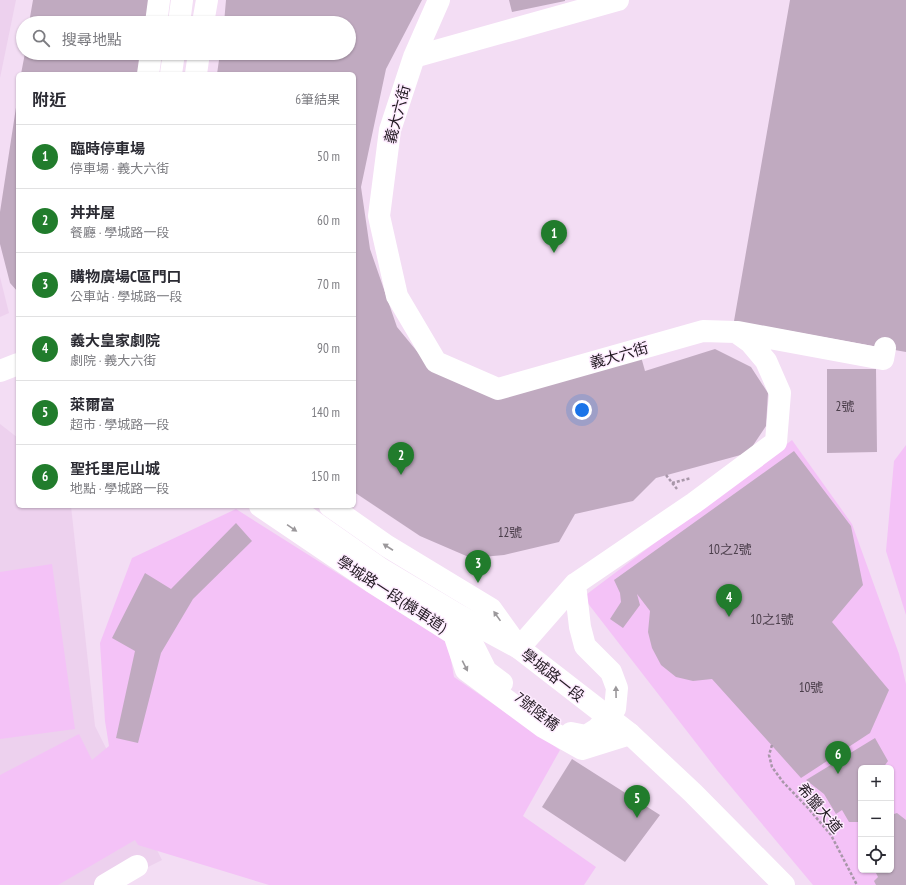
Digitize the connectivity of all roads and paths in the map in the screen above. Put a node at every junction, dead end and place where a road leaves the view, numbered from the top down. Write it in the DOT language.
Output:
graph roads {
  1 [pos="159,0"];
  2 [pos="182,0"];
  3 [pos="207,0"];
  4 [pos="439,0"];
  5 [pos="618,0"];
  6 [pos="157,16"];
  7 [pos="180,16"];
  8 [pos="204,16"];
  9 [pos="414,57"];
  10 [pos="150,60"];
  11 [pos="173,60"];
  12 [pos="198,60"];
  13 [pos="148,72"];
  14 [pos="171,72"];
  15 [pos="196,72"];
  16 [pos="736,332"];
  17 [pos="885,348"];
  18 [pos="16,365"];
  19 [pos="0,371"];
  20 [pos="263,508"];
  21 [pos="294,508"];
  22 [pos="333,508"];
  23 [pos="575,584"];
  24 [pos="458,615"];
  25 [pos="519,648"];
  26 [pos="630,734"];
  27 [pos="772,745"];
  28 [pos="137,866"];
  29 [pos="105,885"];
  30 [pos="784,885"];
  31 [pos="857,885"];
  1 -- 6 [label="street"];
  2 -- 7 [label="street"];
  3 -- 8 [label="street"];
  4 -- 9 [label="street, 義大六街"];
  5 -- 9 [label="street"];
  9 -- 16 [label="street, 義大六街"];
  10 -- 13 [label="street"];
  11 -- 14 [label="street"];
  12 -- 15 [label="street"];
  16 -- 17 [label="street, 義大六街"];
  16 -- 23 [label="street"];
  18 -- 19 [label="street"];
  20 -- 26 [label="street, 學城路一段(機車道), one-way"];
  21 -- 24 [label="street, 學城路一段"];
  25 -- 22 [label="street, one-way"];
  24 -- 23 [label="street, 7號陸橋, one-way"];
  23 -- 25 [label="street"];
  24 -- 25 [label="street, 學城路一段"];
  25 -- 26 [label="street, 學城路一段"];
  26 -- 30 [label="street, 學城路一段"];
  27 -- 31 [label="path, 希臘大道"];
  28 -- 29 [label="street"];
}
